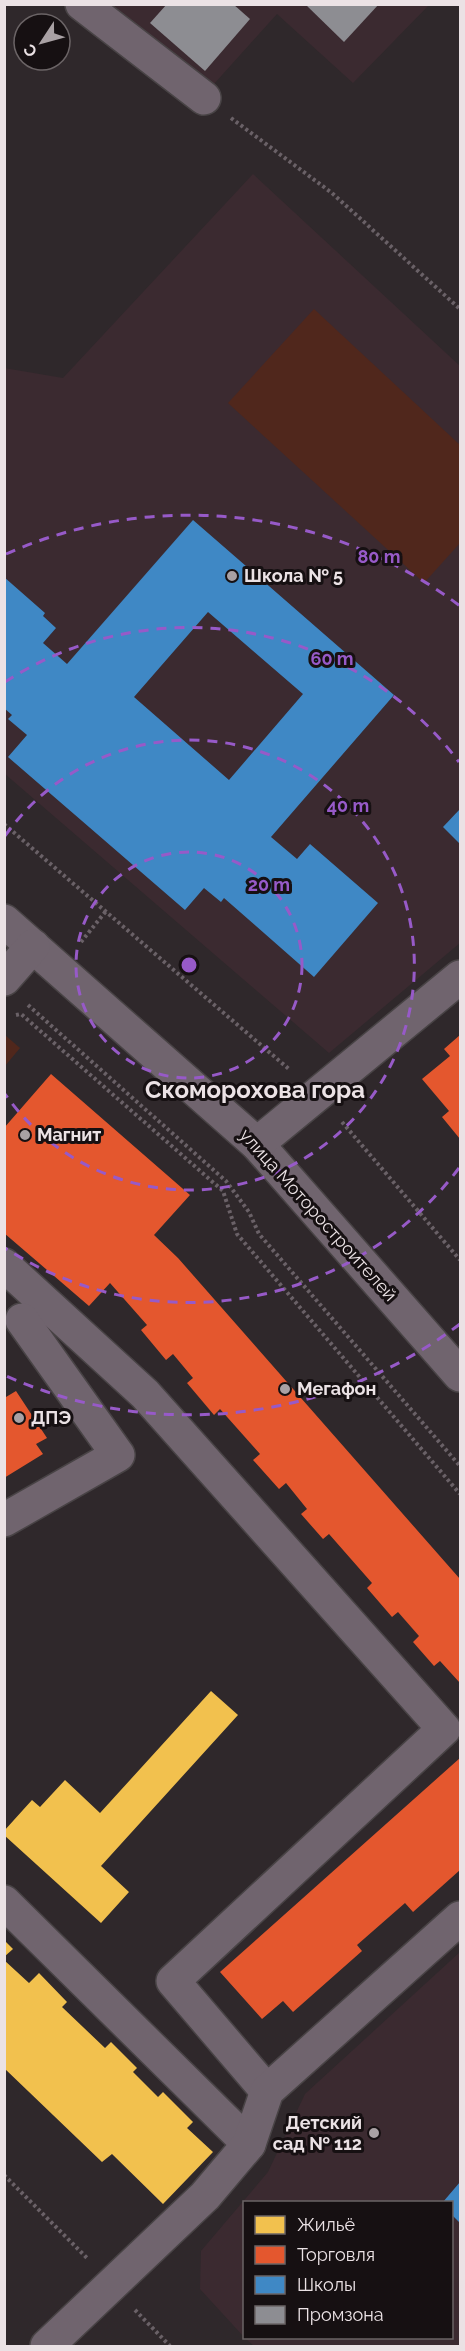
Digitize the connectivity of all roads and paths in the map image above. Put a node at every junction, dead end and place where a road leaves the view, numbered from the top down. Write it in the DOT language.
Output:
graph roads {
  1 [pos="82,4"];
  2 [pos="204,98"];
  3 [pos="460,309"];
  4 [pos="4,824"];
  5 [pos="4,921"];
  6 [pos="33,946"];
  7 [pos="460,977"];
  8 [pos="12,991"];
  9 [pos="7,1017"];
  10 [pos="318,1094"];
  11 [pos="257,1144"];
  12 [pos="460,1260"];
  13 [pos="4,1265"];
  14 [pos="24,1318"];
  15 [pos="460,1375"];
  16 [pos="460,1466"];
  17 [pos="460,1494"];
  18 [pos="4,1520"];
  19 [pos="4,1902"];
  20 [pos="460,1918"];
  21 [pos="267,2091"];
  22 [pos="249,2144"];
  23 [pos="46,2346"];
  1 -- 2 [label="street"];
  2 -- 3 [label="path"];
  4 -- 10 [label="path"];
  5 -- 6 [label="street, улица Моторостроителей"];
  6 -- 8 [label="street"];
  6 -- 11 [label="street, улица Моторостроителей"];
  7 -- 10 [label="street"];
  8 -- 16 [label="path"];
  9 -- 17 [label="path"];
  10 -- 11 [label="street"];
  10 -- 12 [label="path"];
  11 -- 15 [label="street, улица Моторостроителей"];
  13 -- 14 [label="street"];
  14 -- 18 [label="street"];
  14 -- 21 [label="street"];
  19 -- 22 [label="street"];
  20 -- 21 [label="street"];
  21 -- 22 [label="street"];
  22 -- 23 [label="street"];
}
